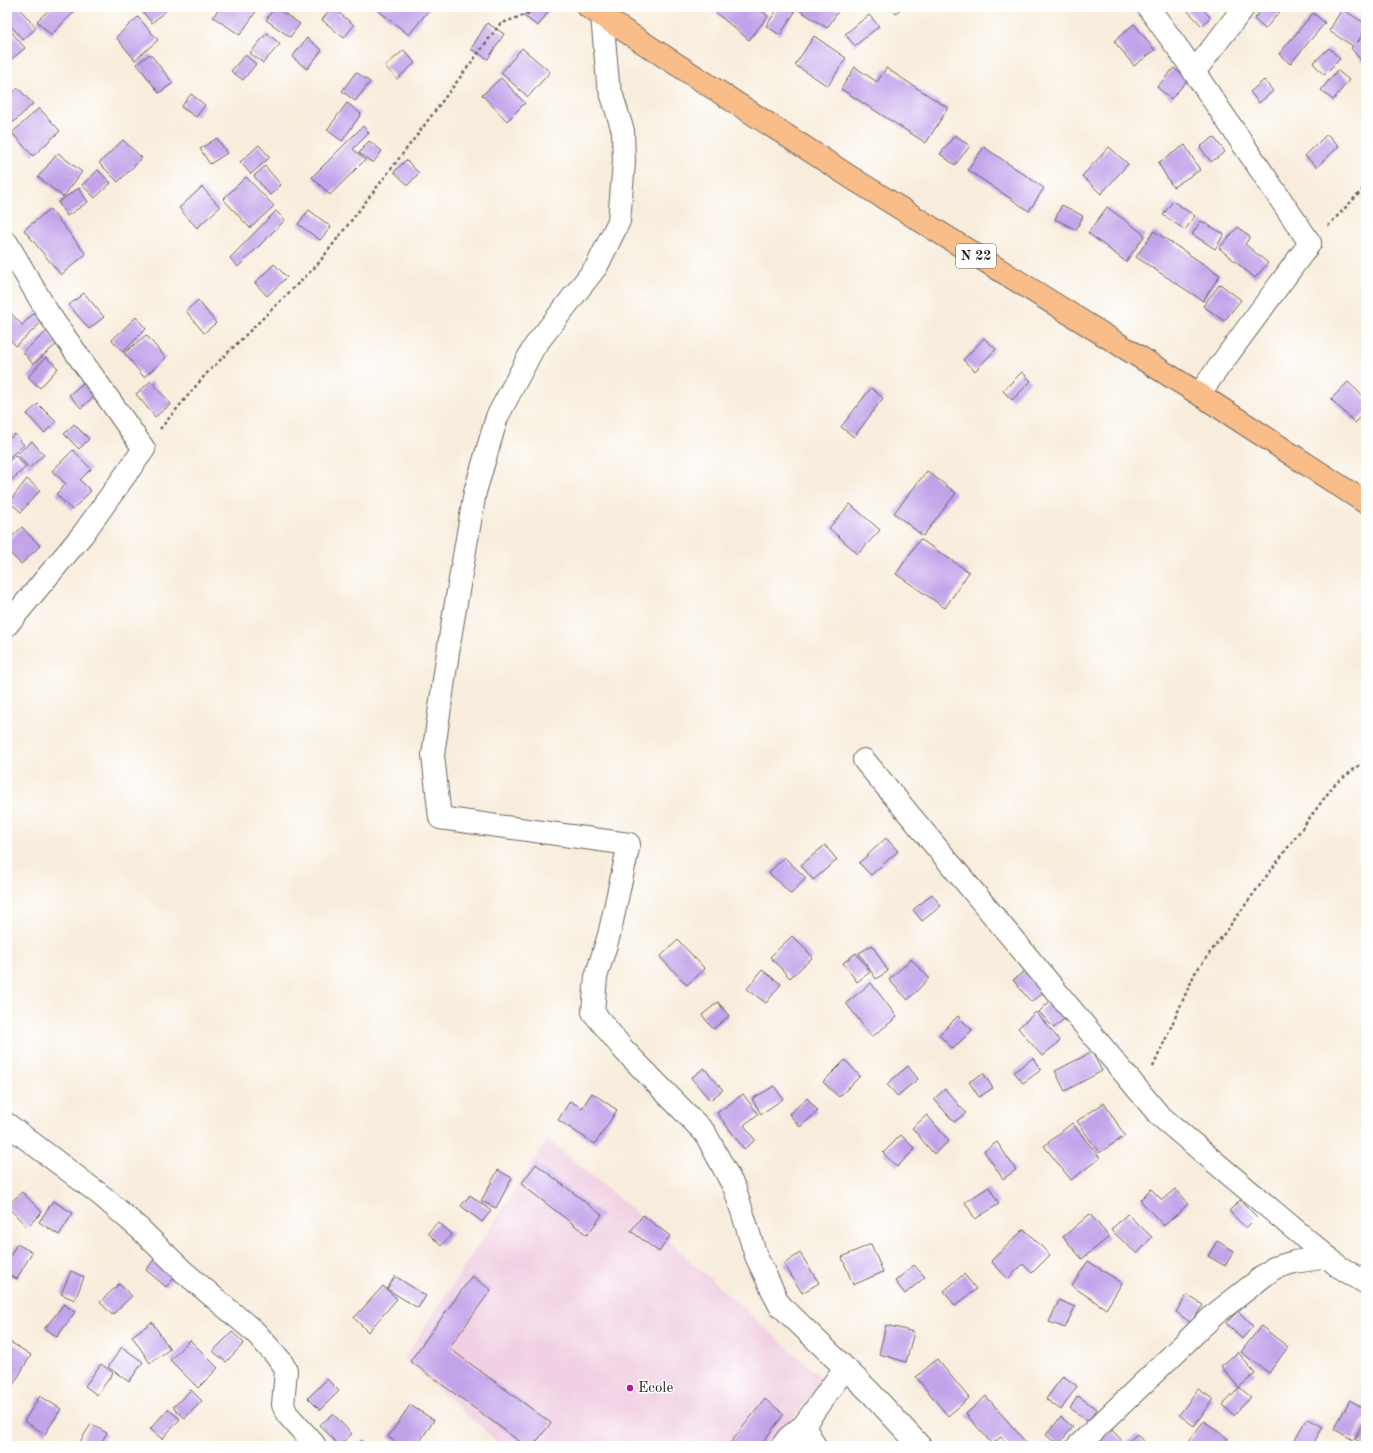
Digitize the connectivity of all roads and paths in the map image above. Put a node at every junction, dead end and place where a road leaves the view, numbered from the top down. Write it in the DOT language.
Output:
graph roads {
  1 [pos="545,7"];
  2 [pos="1148,7"];
  3 [pos="1244,7"];
  4 [pos="595,12"];
  5 [pos="1194,72"];
  6 [pos="1366,186"];
  7 [pos="7,243"];
  8 [pos="1310,243"];
  9 [pos="1199,394"];
  10 [pos="144,449"];
  11 [pos="1366,503"];
  12 [pos="7,625"];
  13 [pos="864,760"];
  14 [pos="1366,760"];
  15 [pos="1142,1094"];
  16 [pos="7,1124"];
  17 [pos="1328,1257"];
  18 [pos="1366,1283"];
  19 [pos="845,1368"];
  20 [pos="804,1425"];
  21 [pos="314,1444"];
  22 [pos="782,1446"];
  23 [pos="815,1446"];
  24 [pos="920,1446"];
  25 [pos="1078,1446"];
  1 -- 10 [label="path"];
  2 -- 5 [label="street"];
  3 -- 5 [label="street"];
  4 -- 9 [label="main road, N 22"];
  4 -- 19 [label="street"];
  5 -- 8 [label="street"];
  6 -- 8 [label="path"];
  7 -- 10 [label="street"];
  8 -- 9 [label="street"];
  9 -- 11 [label="main road, N 22"];
  10 -- 12 [label="street"];
  13 -- 15 [label="street"];
  14 -- 15 [label="path"];
  15 -- 17 [label="street"];
  16 -- 21 [label="street"];
  17 -- 18 [label="street"];
  17 -- 25 [label="street"];
  19 -- 20 [label="street"];
  19 -- 24 [label="street"];
  20 -- 22 [label="street"];
  20 -- 23 [label="street"];
}
